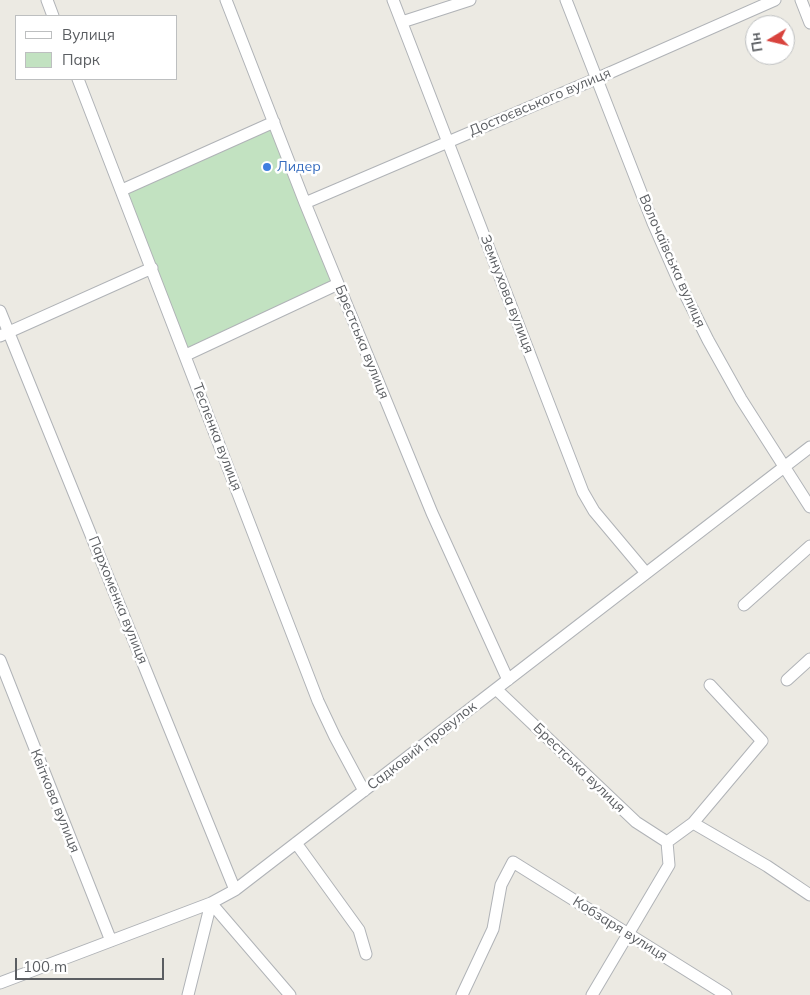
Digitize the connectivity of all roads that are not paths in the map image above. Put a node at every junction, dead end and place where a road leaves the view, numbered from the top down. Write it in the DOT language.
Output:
graph roads {
  1 [pos="47,0"];
  2 [pos="226,0"];
  3 [pos="393,0"];
  4 [pos="470,0"];
  5 [pos="566,0"];
  6 [pos="774,0"];
  7 [pos="801,0"];
  8 [pos="54,15"];
  9 [pos="402,22"];
  10 [pos="810,23"];
  11 [pos="598,78"];
  12 [pos="78,80"];
  13 [pos="274,122"];
  14 [pos="448,142"];
  15 [pos="122,190"];
  16 [pos="305,203"];
  17 [pos="152,268"];
  18 [pos="338,284"];
  19 [pos="0,311"];
  20 [pos="4,334"];
  21 [pos="186,355"];
  22 [pos="810,447"];
  23 [pos="784,467"];
  24 [pos="810,507"];
  25 [pos="810,546"];
  26 [pos="646,574"];
  27 [pos="744,605"];
  28 [pos="810,659"];
  29 [pos="0,660"];
  30 [pos="508,680"];
  31 [pos="787,680"];
  32 [pos="710,685"];
  33 [pos="496,689"];
  34 [pos="364,791"];
  35 [pos="693,823"];
  36 [pos="667,842"];
  37 [pos="296,843"];
  38 [pos="235,890"];
  39 [pos="810,895"];
  40 [pos="212,903"];
  41 [pos="627,933"];
  42 [pos="111,941"];
  43 [pos="366,954"];
  44 [pos="0,983"];
  45 [pos="188,995"];
  46 [pos="290,995"];
  47 [pos="462,995"];
  48 [pos="592,995"];
  49 [pos="726,995"];
  1 -- 8 [label="street"];
  2 -- 13 [label="street, Брестська вулиця"];
  3 -- 9 [label="street, Земнухова вулиця"];
  4 -- 9 [label="street"];
  5 -- 11 [label="street, Волочаївська вулиця"];
  6 -- 11 [label="street, Достоєвського вулиця"];
  7 -- 10 [label="street"];
  9 -- 14 [label="street, Земнухова вулиця"];
  11 -- 14 [label="street, Достоєвського вулиця"];
  11 -- 23 [label="street, Волочаївська вулиця"];
  12 -- 15 [label="street, Тесленка вулиця"];
  13 -- 15 [label="street"];
  13 -- 16 [label="street, Брестська вулиця"];
  14 -- 16 [label="street, Достоєвського вулиця"];
  14 -- 26 [label="street, Земнухова вулиця"];
  15 -- 17 [label="street, Тесленка вулиця"];
  16 -- 18 [label="street, Брестська вулиця"];
  17 -- 20 [label="street"];
  17 -- 21 [label="street, Тесленка вулиця"];
  18 -- 21 [label="street"];
  18 -- 30 [label="street, Брестська вулиця"];
  19 -- 20 [label="street, Пархоменка вулиця"];
  20 -- 38 [label="street, Пархоменка вулиця"];
  21 -- 34 [label="street, Тесленка вулиця"];
  22 -- 23 [label="street, Садковий провулок"];
  23 -- 24 [label="street, Волочаївська вулиця"];
  23 -- 26 [label="street, Садковий провулок"];
  25 -- 27 [label="street"];
  26 -- 30 [label="street, Садковий провулок"];
  28 -- 31 [label="street"];
  29 -- 42 [label="street, Квіткова вулиця"];
  30 -- 33 [label="street, Садковий провулок"];
  32 -- 35 [label="street"];
  33 -- 34 [label="street, Садковий провулок"];
  33 -- 36 [label="street, Брестська вулиця"];
  34 -- 37 [label="street, Садковий провулок"];
  35 -- 36 [label="street"];
  35 -- 39 [label="street"];
  36 -- 41 [label="street"];
  37 -- 38 [label="street, Садковий провулок"];
  37 -- 43 [label="street"];
  38 -- 40 [label="street, Садковий провулок"];
  40 -- 42 [label="street, Садковий провулок"];
  40 -- 45 [label="street"];
  40 -- 46 [label="street"];
  41 -- 47 [label="street, Кобзаря вулиця"];
  41 -- 48 [label="street"];
  41 -- 49 [label="street, Кобзаря вулиця"];
  42 -- 44 [label="street, Садковий провулок"];
}
